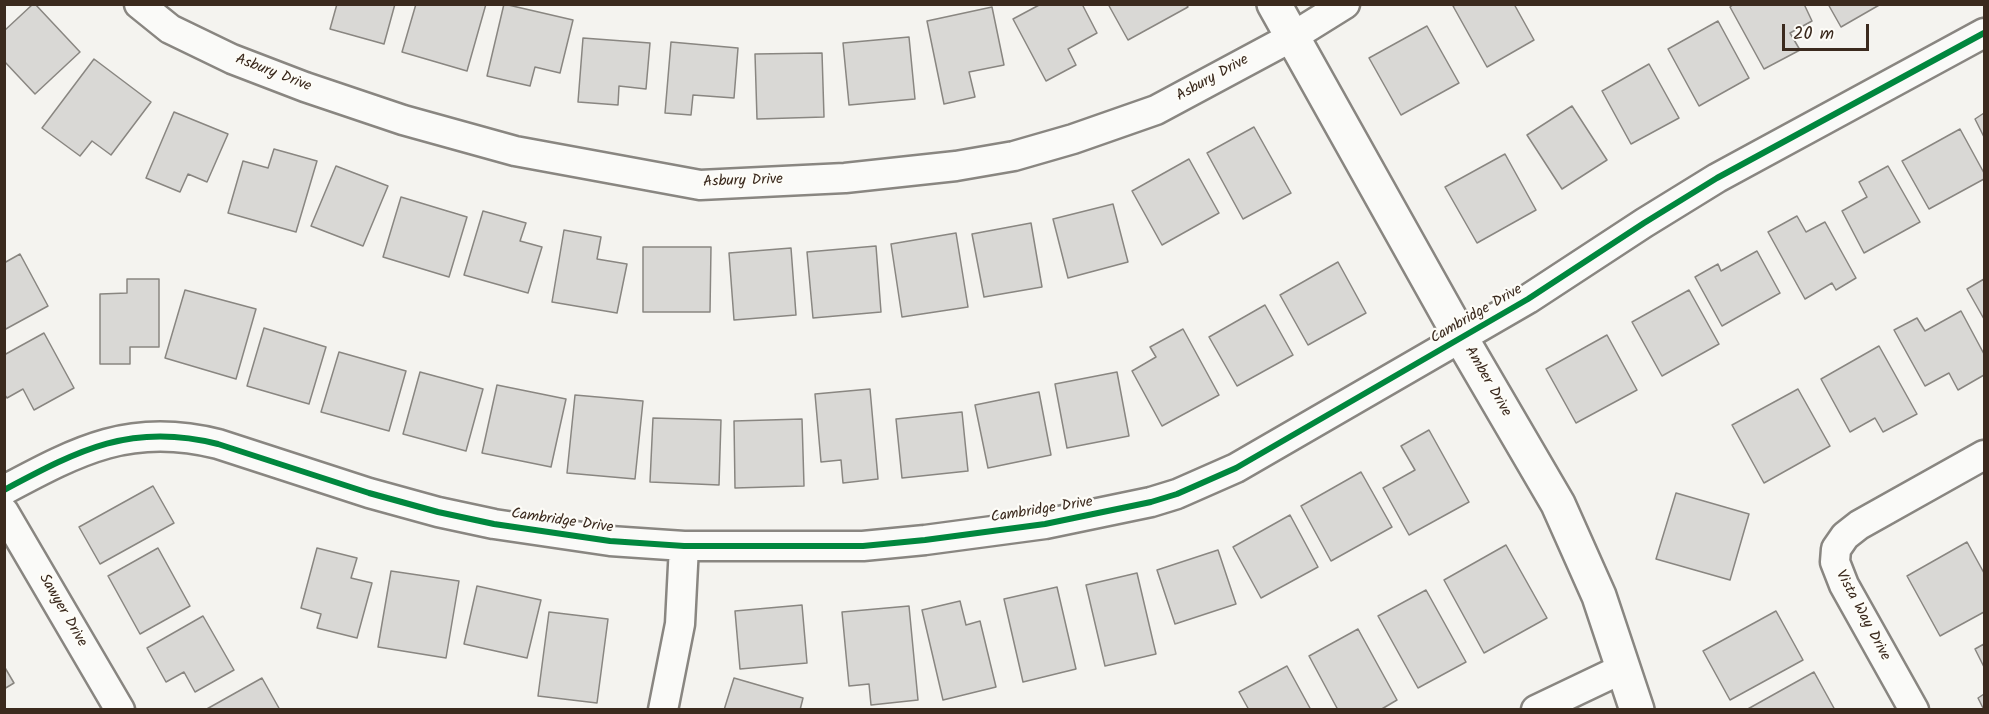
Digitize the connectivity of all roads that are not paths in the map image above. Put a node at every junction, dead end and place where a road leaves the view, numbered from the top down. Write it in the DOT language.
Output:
graph roads {
  1 [pos="139,4"];
  2 [pos="1274,4"];
  3 [pos="1345,4"];
  4 [pos="1984,33"];
  5 [pos="1292,37"];
  6 [pos="1461,338"];
  7 [pos="1984,455"];
  8 [pos="4,490"];
  9 [pos="4,512"];
  10 [pos="684,546"];
  11 [pos="1624,668"];
  12 [pos="120,710"];
  13 [pos="663,710"];
  14 [pos="1536,710"];
  15 [pos="1637,710"];
  16 [pos="1914,710"];
  1 -- 5 [label="street, Asbury Drive"];
  2 -- 5 [label="street, Amber Drive"];
  3 -- 5 [label="street, Asbury Drive"];
  4 -- 6 [label="street, Cambridge Drive"];
  5 -- 6 [label="street, Amber Drive"];
  6 -- 10 [label="street, Cambridge Drive"];
  6 -- 11 [label="street, Amber Drive"];
  7 -- 16 [label="street, Vista Way Drive"];
  8 -- 10 [label="street, Cambridge Drive"];
  9 -- 12 [label="street, Sawyer Drive"];
  10 -- 13 [label="street"];
  11 -- 14 [label="street"];
  11 -- 15 [label="street, Amber Drive"];
}
